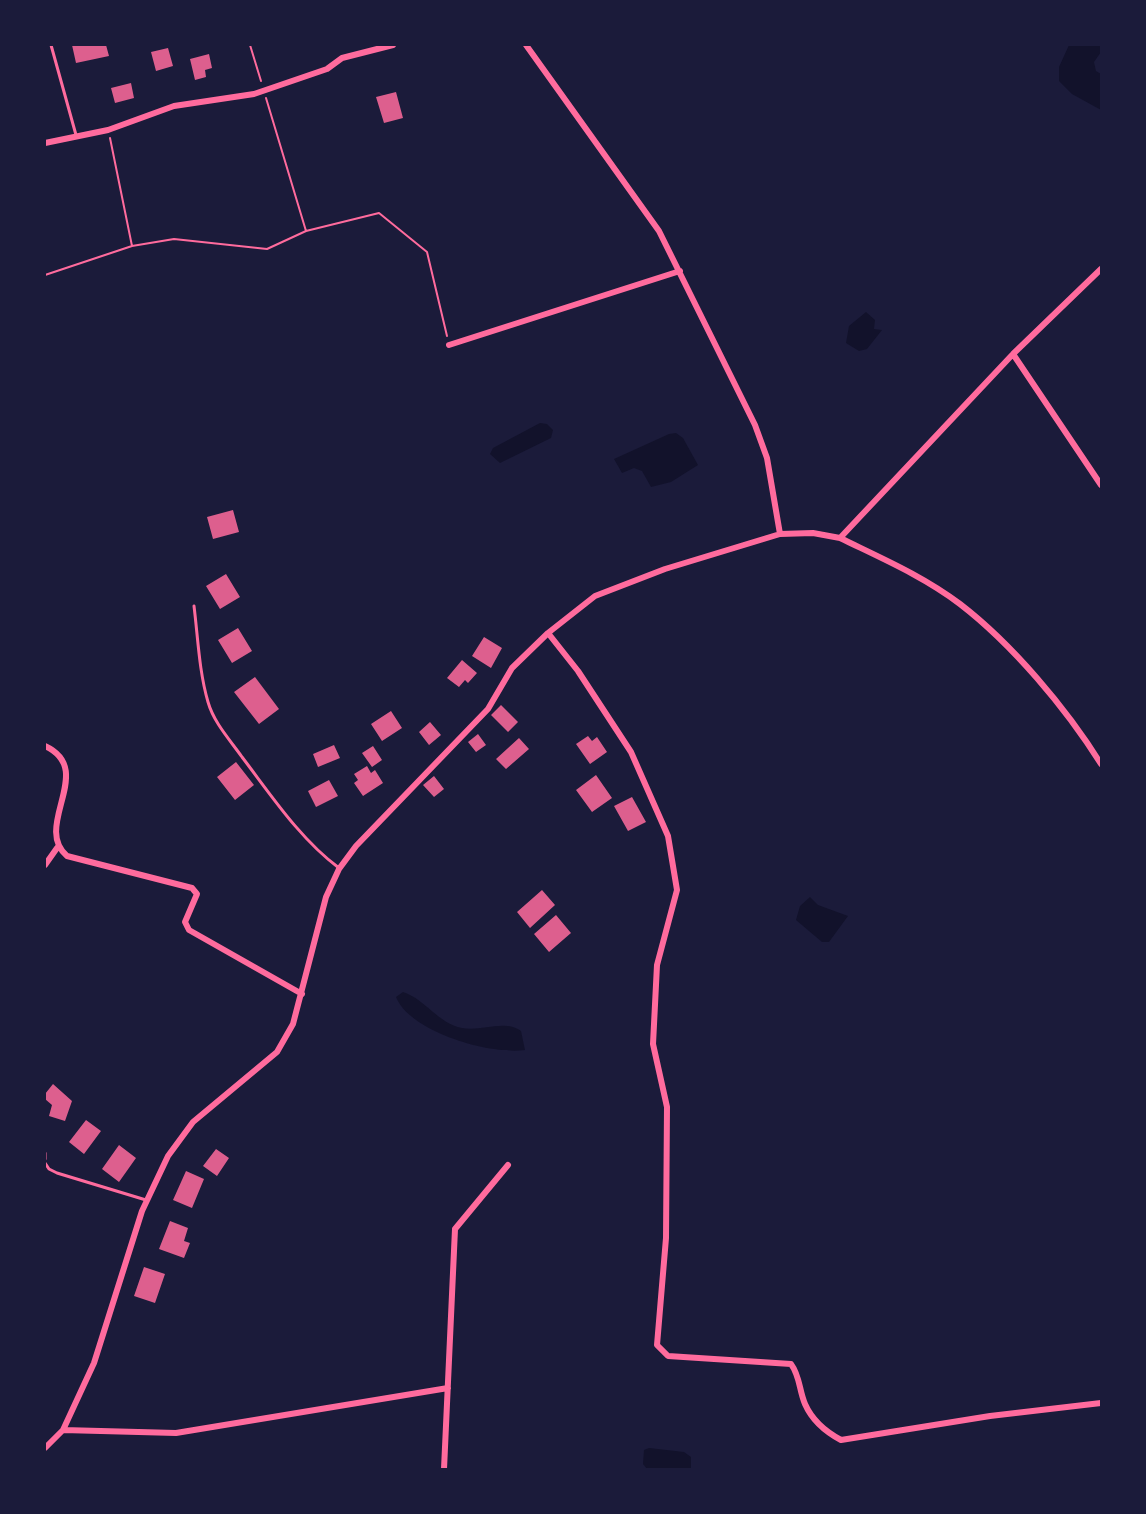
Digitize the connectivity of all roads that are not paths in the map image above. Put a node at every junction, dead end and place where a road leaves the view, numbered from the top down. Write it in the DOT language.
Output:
graph roads {
  1 [pos="51,45"];
  2 [pos="393,45"];
  3 [pos="526,45"];
  4 [pos="77,137"];
  5 [pos="45,143"];
  6 [pos="1101,269"];
  7 [pos="680,271"];
  8 [pos="449,345"];
  9 [pos="1013,354"];
  10 [pos="1101,485"];
  11 [pos="780,534"];
  12 [pos="840,538"];
  13 [pos="194,606"];
  14 [pos="548,633"];
  15 [pos="45,746"];
  16 [pos="1101,764"];
  17 [pos="57,848"];
  18 [pos="45,865"];
  19 [pos="339,868"];
  20 [pos="302,994"];
  21 [pos="45,1154"];
  22 [pos="45,1161"];
  23 [pos="508,1165"];
  24 [pos="147,1201"];
  25 [pos="448,1388"];
  26 [pos="1101,1403"];
  27 [pos="63,1430"];
  28 [pos="45,1448"];
  29 [pos="444,1469"];
  1 -- 4 [label="lane"];
  2 -- 4 [label="street"];
  3 -- 7 [label="street"];
  4 -- 5 [label="street"];
  6 -- 9 [label="street"];
  7 -- 8 [label="street"];
  7 -- 11 [label="street"];
  9 -- 10 [label="street"];
  9 -- 12 [label="street"];
  11 -- 12 [label="street"];
  11 -- 14 [label="street"];
  12 -- 16 [label="street"];
  13 -- 19 [label="lane"];
  14 -- 19 [label="street"];
  14 -- 26 [label="street"];
  15 -- 17 [label="street"];
  17 -- 18 [label="street"];
  17 -- 20 [label="street"];
  19 -- 20 [label="street"];
  20 -- 24 [label="street"];
  21 -- 22 [label="lane"];
  22 -- 24 [label="lane"];
  23 -- 25 [label="street"];
  24 -- 27 [label="street"];
  25 -- 27 [label="street"];
  25 -- 29 [label="street"];
  27 -- 28 [label="street"];
}
